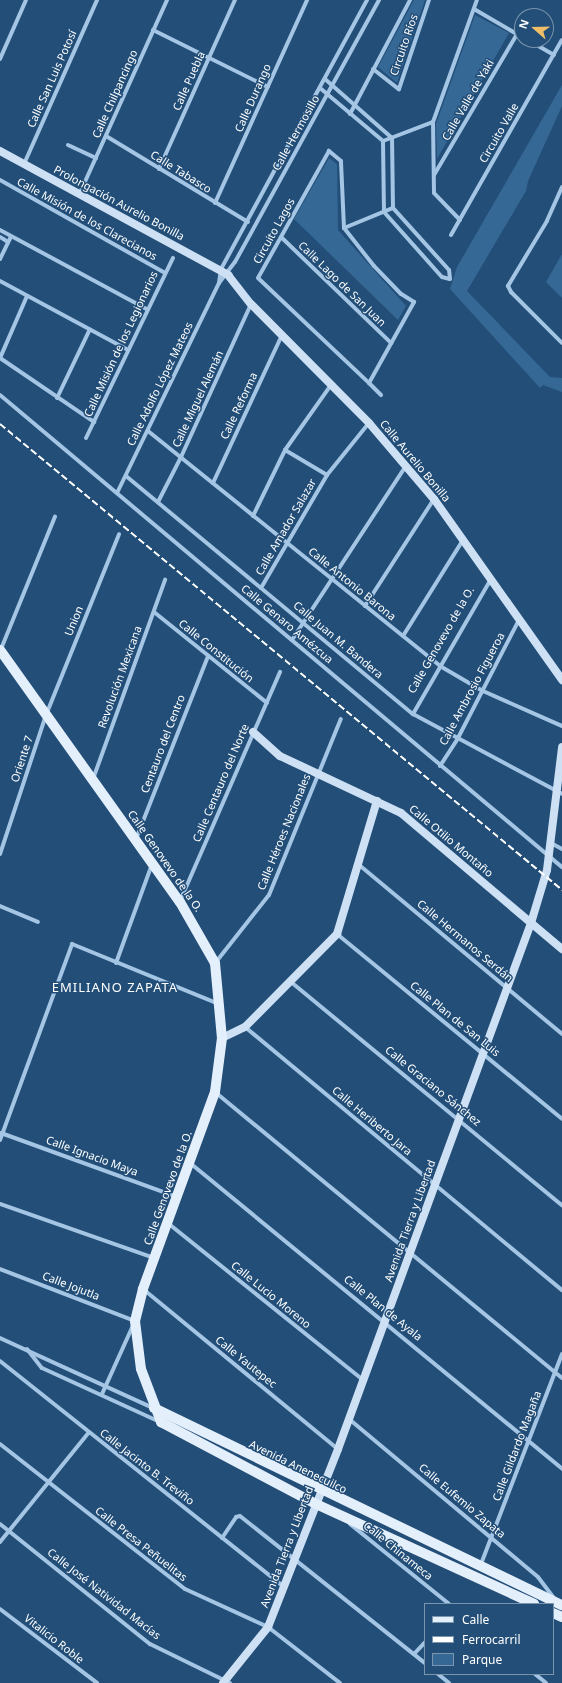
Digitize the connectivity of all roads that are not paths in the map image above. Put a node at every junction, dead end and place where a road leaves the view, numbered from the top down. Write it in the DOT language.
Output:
graph roads {
  1 [pos="26,0"];
  2 [pos="97,0"];
  3 [pos="166,0"];
  4 [pos="236,0"];
  5 [pos="307,0"];
  6 [pos="367,0"];
  7 [pos="379,0"];
  8 [pos="410,0"];
  9 [pos="428,0"];
  10 [pos="477,0"];
  11 [pos="474,9"];
  12 [pos="153,30"];
  13 [pos="514,32"];
  14 [pos="514,39"];
  15 [pos="562,40"];
  16 [pos="542,48"];
  17 [pos="554,55"];
  18 [pos="209,58"];
  19 [pos="0,59"];
  20 [pos="373,69"];
  21 [pos="325,79"];
  22 [pos="333,86"];
  23 [pos="268,87"];
  24 [pos="320,88"];
  25 [pos="327,95"];
  26 [pos="354,106"];
  27 [pos="350,114"];
  28 [pos="433,122"];
  29 [pos="106,136"];
  30 [pos="392,138"];
  31 [pos="383,141"];
  32 [pos="68,145"];
  33 [pos="0,151"];
  34 [pos="96,158"];
  35 [pos="24,164"];
  36 [pos="159,169"];
  37 [pos="434,175"];
  38 [pos="0,180"];
  39 [pos="562,187"];
  40 [pos="79,195"];
  41 [pos="215,203"];
  42 [pos="393,208"];
  43 [pos="384,212"];
  44 [pos="460,220"];
  45 [pos="248,222"];
  46 [pos="344,228"];
  47 [pos="0,230"];
  48 [pos="451,235"];
  49 [pos="11,236"];
  50 [pos="0,237"];
  51 [pos="281,237"];
  52 [pos="8,242"];
  53 [pos="173,258"];
  54 [pos="0,259"];
  55 [pos="221,269"];
  56 [pos="165,273"];
  57 [pos="228,275"];
  58 [pos="0,281"];
  59 [pos="219,284"];
  60 [pos="27,296"];
  61 [pos="252,304"];
  62 [pos="147,309"];
  63 [pos="90,329"];
  64 [pos="282,335"];
  65 [pos="391,343"];
  66 [pos="562,343"];
  67 [pos="128,350"];
  68 [pos="0,358"];
  69 [pos="369,383"];
  70 [pos="331,385"];
  71 [pos="381,395"];
  72 [pos="0,396"];
  73 [pos="57,398"];
  74 [pos="94,422"];
  75 [pos="369,422"];
  76 [pos="148,431"];
  77 [pos="86,438"];
  78 [pos="285,450"];
  79 [pos="181,457"];
  80 [pos="406,466"];
  81 [pos="327,475"];
  82 [pos="126,476"];
  83 [pos="213,483"];
  84 [pos="117,493"];
  85 [pos="434,499"];
  86 [pos="158,502"];
  87 [pos="253,516"];
  88 [pos="55,517"];
  89 [pos="119,534"];
  90 [pos="463,540"];
  91 [pos="286,543"];
  92 [pos="330,579"];
  93 [pos="491,579"];
  94 [pos="166,580"];
  95 [pos="261,588"];
  96 [pos="365,606"];
  97 [pos="154,612"];
  98 [pos="519,620"];
  99 [pos="303,622"];
  100 [pos="403,636"];
  101 [pos="292,640"];
  102 [pos="0,650"];
  103 [pos="208,656"];
  104 [pos="440,666"];
  105 [pos="280,672"];
  106 [pos="562,680"];
  107 [pos="483,691"];
  108 [pos="267,703"];
  109 [pos="413,714"];
  110 [pos="46,715"];
  111 [pos="341,719"];
  112 [pos="562,726"];
  113 [pos="253,732"];
  114 [pos="458,738"];
  115 [pos="562,747"];
  116 [pos="440,766"];
  117 [pos="317,773"];
  118 [pos="92,779"];
  119 [pos="559,793"];
  120 [pos="377,801"];
  121 [pos="136,840"];
  122 [pos="550,843"];
  123 [pos="562,849"];
  124 [pos="0,854"];
  125 [pos="549,857"];
  126 [pos="153,863"];
  127 [pos="357,863"];
  128 [pos="562,867"];
  129 [pos="180,902"];
  130 [pos="0,906"];
  131 [pos="38,922"];
  132 [pos="532,923"];
  133 [pos="337,934"];
  134 [pos="562,949"];
  135 [pos="116,963"];
  136 [pos="215,963"];
  137 [pos="291,982"];
  138 [pos="508,988"];
  139 [pos="221,1005"];
  140 [pos="245,1027"];
  141 [pos="562,1034"];
  142 [pos="222,1038"];
  143 [pos="483,1054"];
  144 [pos="215,1092"];
  145 [pos="459,1119"];
  146 [pos="562,1119"];
  147 [pos="1,1133"];
  148 [pos="0,1140"];
  149 [pos="190,1163"];
  150 [pos="435,1186"];
  151 [pos="178,1197"];
  152 [pos="0,1204"];
  153 [pos="562,1205"];
  154 [pos="168,1223"];
  155 [pos="410,1251"];
  156 [pos="155,1258"];
  157 [pos="0,1269"];
  158 [pos="143,1289"];
  159 [pos="562,1290"];
  160 [pos="135,1321"];
  161 [pos="385,1321"];
  162 [pos="0,1338"];
  163 [pos="25,1348"];
  164 [pos="562,1354"];
  165 [pos="0,1361"];
  166 [pos="555,1372"];
  167 [pos="562,1378"];
  168 [pos="363,1380"];
  169 [pos="106,1384"];
  170 [pos="102,1394"];
  171 [pos="154,1408"];
  172 [pos="349,1418"];
  173 [pos="161,1422"];
  174 [pos="89,1432"];
  175 [pos="530,1442"];
  176 [pos="0,1444"];
  177 [pos="338,1449"];
  178 [pos="562,1468"];
  179 [pos="49,1482"];
  180 [pos="321,1491"];
  181 [pos="316,1504"];
  182 [pos="336,1512"];
  183 [pos="0,1524"];
  184 [pos="8,1531"];
  185 [pos="492,1537"];
  186 [pos="222,1538"];
  187 [pos="0,1542"];
  188 [pos="294,1557"];
  189 [pos="480,1567"];
  190 [pos="283,1586"];
  191 [pos="448,1603"];
  192 [pos="532,1603"];
  193 [pos="560,1604"];
  194 [pos="0,1609"];
  195 [pos="268,1627"];
  196 [pos="424,1643"];
  197 [pos="414,1654"];
  198 [pos="424,1662"];
  199 [pos="439,1675"];
  200 [pos="536,1675"];
  201 [pos="226,1682"];
  202 [pos="97,1683"];
  203 [pos="340,1683"];
  204 [pos="449,1683"];
  205 [pos="546,1683"];
  1 -- 19 [label="street"];
  2 -- 35 [label="street, Calle San Luis Potosí"];
  3 -- 12 [label="street, Calle Chilpancingo"];
  4 -- 18 [label="street, Calle Puebla"];
  5 -- 23 [label="street, Calle Durango"];
  6 -- 21 [label="street, Calle Hermosillo"];
  7 -- 22 [label="street, Calle Hermosillo"];
  8 -- 20 [label="street, Circuito Ríos"];
  9 -- 20 [label="street, Circuito Ríos"];
  10 -- 11 [label="street"];
  11 -- 13 [label="street"];
  11 -- 28 [label="street"];
  12 -- 18 [label="street"];
  12 -- 29 [label="street, Calle Chilpancingo"];
  14 -- 37 [label="street, Calle Valle de Yaki"];
  15 -- 17 [label="street, Circuito Valle"];
  16 -- 17 [label="street"];
  17 -- 44 [label="street, Circuito Valle"];
  18 -- 23 [label="street"];
  18 -- 36 [label="street, Calle Puebla"];
  20 -- 26 [label="street, Circuito Ríos"];
  21 -- 22 [label="street"];
  21 -- 24 [label="street, Calle Hermosillo"];
  22 -- 25 [label="street, Calle Hermosillo"];
  22 -- 26 [label="street"];
  23 -- 41 [label="street, Calle Durango"];
  24 -- 25 [label="street"];
  24 -- 45 [label="street, Calle Hermosillo"];
  25 -- 27 [label="street"];
  25 -- 57 [label="street, Calle Hermosillo"];
  26 -- 27 [label="street, Circuito Ríos"];
  26 -- 30 [label="street"];
  27 -- 31 [label="street"];
  28 -- 30 [label="street"];
  28 -- 37 [label="street"];
  29 -- 34 [label="street, Calle Chilpancingo"];
  29 -- 36 [label="street, Calle Tabasco"];
  30 -- 31 [label="street"];
  30 -- 42 [label="street"];
  31 -- 43 [label="street"];
  32 -- 34 [label="street"];
  33 -- 35 [label="street, Prolongación Aurelio Bonilla"];
  34 -- 40 [label="street, Calle Chilpancingo"];
  35 -- 40 [label="street, Prolongación Aurelio Bonilla"];
  36 -- 41 [label="street, Calle Tabasco"];
  37 -- 44 [label="street"];
  38 -- 56 [label="street, Calle Misión de los Clarecianos"];
  39 -- 66 [label="street"];
  40 -- 55 [label="street, Prolongación Aurelio Bonilla"];
  41 -- 45 [label="street, Calle Tabasco"];
  42 -- 43 [label="street"];
  42 -- 43 [label="street"];
  43 -- 46 [label="street"];
  44 -- 48 [label="street, Circuito Valle"];
  45 -- 55 [label="street, Calle Hermosillo"];
  46 -- 51 [label="street, Circuito Lagos"];
  46 -- 65 [label="street"];
  47 -- 49 [label="street"];
  49 -- 52 [label="street"];
  49 -- 62 [label="street"];
  50 -- 52 [label="street"];
  51 -- 65 [label="street, Calle Lago de San Juan"];
  51 -- 69 [label="street, Circuito Lagos"];
  52 -- 54 [label="street"];
  53 -- 56 [label="street, Calle Misión de los Legionarios"];
  55 -- 57 [label="street, Prolongación Aurelio Bonilla"];
  55 -- 59 [label="street, Calle Adolfo López Mateos"];
  56 -- 62 [label="street, Calle Misión de los Legionarios"];
  57 -- 59 [label="street, Calle Adolfo López Mateos"];
  57 -- 61 [label="street, Calle Aurelio Bonilla"];
  58 -- 60 [label="street"];
  59 -- 76 [label="street, Calle Adolfo López Mateos"];
  60 -- 63 [label="street"];
  60 -- 68 [label="street"];
  61 -- 64 [label="street, Calle Aurelio Bonilla"];
  61 -- 79 [label="street, Calle Miguel Alemán"];
  62 -- 67 [label="street, Calle Misión de los Legionarios"];
  63 -- 67 [label="street"];
  63 -- 73 [label="street"];
  64 -- 70 [label="street, Calle Aurelio Bonilla"];
  64 -- 83 [label="street, Calle Reforma"];
  65 -- 69 [label="street"];
  67 -- 74 [label="street, Calle Misión de los Legionarios"];
  68 -- 73 [label="street"];
  69 -- 71 [label="street, Circuito Lagos"];
  70 -- 75 [label="street, Calle Aurelio Bonilla"];
  70 -- 78 [label="street"];
  72 -- 84 [label="street, Calle Genaro Amézcua"];
  73 -- 74 [label="street"];
  74 -- 77 [label="street, Calle Misión de los Legionarios"];
  75 -- 80 [label="street, Calle Aurelio Bonilla"];
  75 -- 81 [label="street, Calle Amador Salazar"];
  76 -- 79 [label="street, Calle Antonio Barona"];
  76 -- 82 [label="street, Calle Adolfo López Mateos"];
  78 -- 81 [label="street, Calle Amador Salazar"];
  78 -- 87 [label="street"];
  79 -- 83 [label="street, Calle Antonio Barona"];
  79 -- 86 [label="street, Calle Miguel Alemán"];
  80 -- 85 [label="street, Calle Aurelio Bonilla"];
  80 -- 92 [label="street"];
  81 -- 91 [label="street, Calle Amador Salazar"];
  82 -- 84 [label="street, Calle Adolfo López Mateos"];
  82 -- 86 [label="street, Calle Juan M. Bandera"];
  83 -- 87 [label="street, Calle Antonio Barona"];
  84 -- 101 [label="street, Calle Genaro Amézcua"];
  85 -- 90 [label="street, Calle Aurelio Bonilla"];
  85 -- 96 [label="street"];
  86 -- 95 [label="street, Calle Juan M. Bandera"];
  87 -- 91 [label="street, Calle Antonio Barona"];
  88 -- 102 [label="street"];
  89 -- 110 [label="street, Union"];
  90 -- 93 [label="street, Calle Aurelio Bonilla"];
  90 -- 100 [label="street"];
  91 -- 92 [label="street, Calle Antonio Barona"];
  91 -- 95 [label="street, Calle Amador Salazar"];
  92 -- 96 [label="street, Calle Antonio Barona"];
  92 -- 99 [label="street"];
  93 -- 98 [label="street, Calle Aurelio Bonilla"];
  93 -- 104 [label="street, Calle Genovevo de la O."];
  94 -- 97 [label="street, Revolución Mexicana"];
  95 -- 99 [label="street, Calle Juan M. Bandera"];
  96 -- 100 [label="street, Calle Antonio Barona"];
  97 -- 103 [label="street, Calle Constitución"];
  97 -- 118 [label="street, Revolución Mexicana"];
  98 -- 106 [label="street, Calle Aurelio Bonilla"];
  98 -- 107 [label="street, Calle Ambrosio Figueroa"];
  99 -- 101 [label="street"];
  99 -- 109 [label="street, Calle Juan M. Bandera"];
  100 -- 104 [label="street, Calle Antonio Barona"];
  101 -- 116 [label="street, Calle Genaro Amézcua"];
  102 -- 110 [label="main road, Calle Genovevo de la O."];
  103 -- 108 [label="street, Calle Constitución"];
  103 -- 121 [label="street, Centauro del Centro"];
  104 -- 107 [label="street, Calle Antonio Barona"];
  104 -- 109 [label="street, Calle Genovevo de la O."];
  105 -- 108 [label="street, Calle Centauro del Norte"];
  107 -- 112 [label="street, Calle Antonio Barona"];
  107 -- 114 [label="street, Calle Ambrosio Figueroa"];
  108 -- 113 [label="street, Calle Centauro del Norte"];
  109 -- 114 [label="street, Calle Juan M. Bandera"];
  110 -- 118 [label="main road, Calle Genovevo de la O."];
  110 -- 124 [label="street, Oriente 7"];
  111 -- 117 [label="street, Calle Héroes Nacionales"];
  113 -- 117 [label="street, Calle Otilio Montaño"];
  113 -- 129 [label="street, Calle Centauro del Norte"];
  114 -- 116 [label="street, Calle Ambrosio Figueroa"];
  114 -- 119 [label="street, Calle Juan M. Bandera"];
  115 -- 119 [label="street, Avenida Tierra y Libertad"];
  116 -- 125 [label="street, Calle Genaro Amézcua"];
  117 -- 120 [label="street, Calle Otilio Montaño"];
  117 -- 136 [label="street, Calle Héroes Nacionales"];
  118 -- 121 [label="main road, Calle Genovevo de la O."];
  119 -- 122 [label="street, Avenida Tierra y Libertad"];
  120 -- 127 [label="street"];
  120 -- 132 [label="street, Calle Otilio Montaño"];
  121 -- 126 [label="main road, Calle Genovevo de la O."];
  122 -- 123 [label="street"];
  122 -- 125 [label="street, Avenida Tierra y Libertad"];
  125 -- 128 [label="street, Calle Genaro Amézcua"];
  125 -- 132 [label="street, Avenida Tierra y Libertad"];
  126 -- 129 [label="main road, Calle Genovevo de la O."];
  126 -- 135 [label="street"];
  127 -- 133 [label="street"];
  127 -- 138 [label="street, Calle Hermanos Serdán"];
  129 -- 136 [label="main road, Calle Genovevo de la O."];
  130 -- 131 [label="street"];
  132 -- 134 [label="street, Calle Otilio Montaño"];
  132 -- 138 [label="street, Avenida Tierra y Libertad"];
  133 -- 137 [label="street"];
  133 -- 143 [label="street, Calle Plan de San Luis"];
  135 -- 139 [label="street"];
  135 -- 147 [label="street"];
  136 -- 139 [label="main road, Calle Genovevo de la O."];
  137 -- 140 [label="street"];
  137 -- 145 [label="street, Calle Graciano Sánchez"];
  138 -- 141 [label="street, Calle Hermanos Serdán"];
  138 -- 143 [label="street, Avenida Tierra y Libertad"];
  139 -- 142 [label="main road, Calle Genovevo de la O."];
  140 -- 142 [label="street"];
  140 -- 150 [label="street, Calle Heriberto Jara"];
  142 -- 144 [label="main road, Calle Genovevo de la O."];
  143 -- 145 [label="street, Avenida Tierra y Libertad"];
  143 -- 146 [label="street, Calle Plan de San Luis"];
  144 -- 149 [label="main road, Calle Genovevo de la O."];
  144 -- 155 [label="street"];
  145 -- 150 [label="street, Avenida Tierra y Libertad"];
  145 -- 153 [label="street, Calle Graciano Sánchez"];
  147 -- 148 [label="street"];
  147 -- 151 [label="street, Calle Ignacio Maya"];
  149 -- 151 [label="main road, Calle Genovevo de la O."];
  149 -- 161 [label="street, Calle Plan de Ayala"];
  150 -- 155 [label="street, Avenida Tierra y Libertad"];
  150 -- 159 [label="street, Calle Heriberto Jara"];
  151 -- 154 [label="main road, Calle Genovevo de la O."];
  152 -- 156 [label="street"];
  154 -- 156 [label="main road, Calle Genovevo de la O."];
  154 -- 168 [label="street, Calle Lucio Moreno"];
  155 -- 161 [label="street, Avenida Tierra y Libertad"];
  155 -- 166 [label="street"];
  156 -- 158 [label="main road, Calle Genovevo de la O."];
  157 -- 160 [label="street, Calle Jojutla"];
  158 -- 160 [label="main road, Calle Genovevo de la O."];
  158 -- 177 [label="street, Calle Yautepec"];
  160 -- 169 [label="street, Calle Genovevo de la O."];
  160 -- 171 [label="main road, Calle Genovevo de la O."];
  161 -- 168 [label="street, Avenida Tierra y Libertad"];
  161 -- 175 [label="street, Calle Plan de Ayala"];
  162 -- 163 [label="street, Avenida Anenecuilco"];
  163 -- 169 [label="street, Avenida Anenecuilco"];
  163 -- 170 [label="street, Avenida Anenecuilco"];
  164 -- 166 [label="street, Calle Gildardo Magaña"];
  165 -- 174 [label="street, Calle Jacinto B. Treviño"];
  166 -- 167 [label="street"];
  166 -- 175 [label="street, Calle Gildardo Magaña"];
  168 -- 172 [label="street, Avenida Tierra y Libertad"];
  169 -- 170 [label="street, Calle Genovevo de la O."];
  169 -- 171 [label="street, Avenida Anenecuilco"];
  170 -- 173 [label="street, Avenida Anenecuilco"];
  171 -- 173 [label="main road, Calle Genovevo de la O."];
  171 -- 180 [label="main road, Avenida Anenecuilco"];
  172 -- 177 [label="street, Avenida Tierra y Libertad"];
  172 -- 185 [label="street, Calle Eufemio Zapata"];
  173 -- 181 [label="main road, Avenida Anenecuilco"];
  174 -- 179 [label="street"];
  174 -- 186 [label="street, Calle Jacinto B. Treviño"];
  175 -- 178 [label="street, Calle Plan de Ayala"];
  175 -- 185 [label="street, Calle Gildardo Magaña"];
  176 -- 179 [label="street, Calle Presa Peñuelitas"];
  177 -- 180 [label="street, Avenida Tierra y Libertad"];
  179 -- 184 [label="street"];
  179 -- 195 [label="street, Calle Presa Peñuelitas"];
  180 -- 181 [label="street, Avenida Tierra y Libertad"];
  180 -- 189 [label="main road, Avenida Anenecuilco"];
  181 -- 182 [label="main road, Avenida Anenecuilco"];
  181 -- 188 [label="street, Avenida Tierra y Libertad"];
  182 -- 191 [label="street, Calle Chinameca"];
  182 -- 192 [label="main road, Avenida Anenecuilco"];
  183 -- 184 [label="street, Calle José Natividad Macías"];
  184 -- 187 [label="street"];
  184 -- 201 [label="street, Calle José Natividad Macías"];
  185 -- 189 [label="street, Calle Gildardo Magaña"];
  185 -- 193 [label="street, Calle Eufemio Zapata"];
  186 -- 188 [label="street"];
  186 -- 190 [label="street, Calle Jacinto B. Treviño"];
  188 -- 190 [label="street, Avenida Tierra y Libertad"];
  188 -- 197 [label="street"];
  189 -- 193 [label="main road, Avenida Anenecuilco"];
  190 -- 195 [label="street, Avenida Tierra y Libertad"];
  194 -- 202 [label="street, Vitalicio Roble"];
  195 -- 201 [label="street, Avenida Tierra y Libertad"];
  195 -- 203 [label="street, Calle Presa Peñuelitas"];
  196 -- 197 [label="street"];
  197 -- 198 [label="street"];
  199 -- 204 [label="street"];
  200 -- 205 [label="street"];
}
